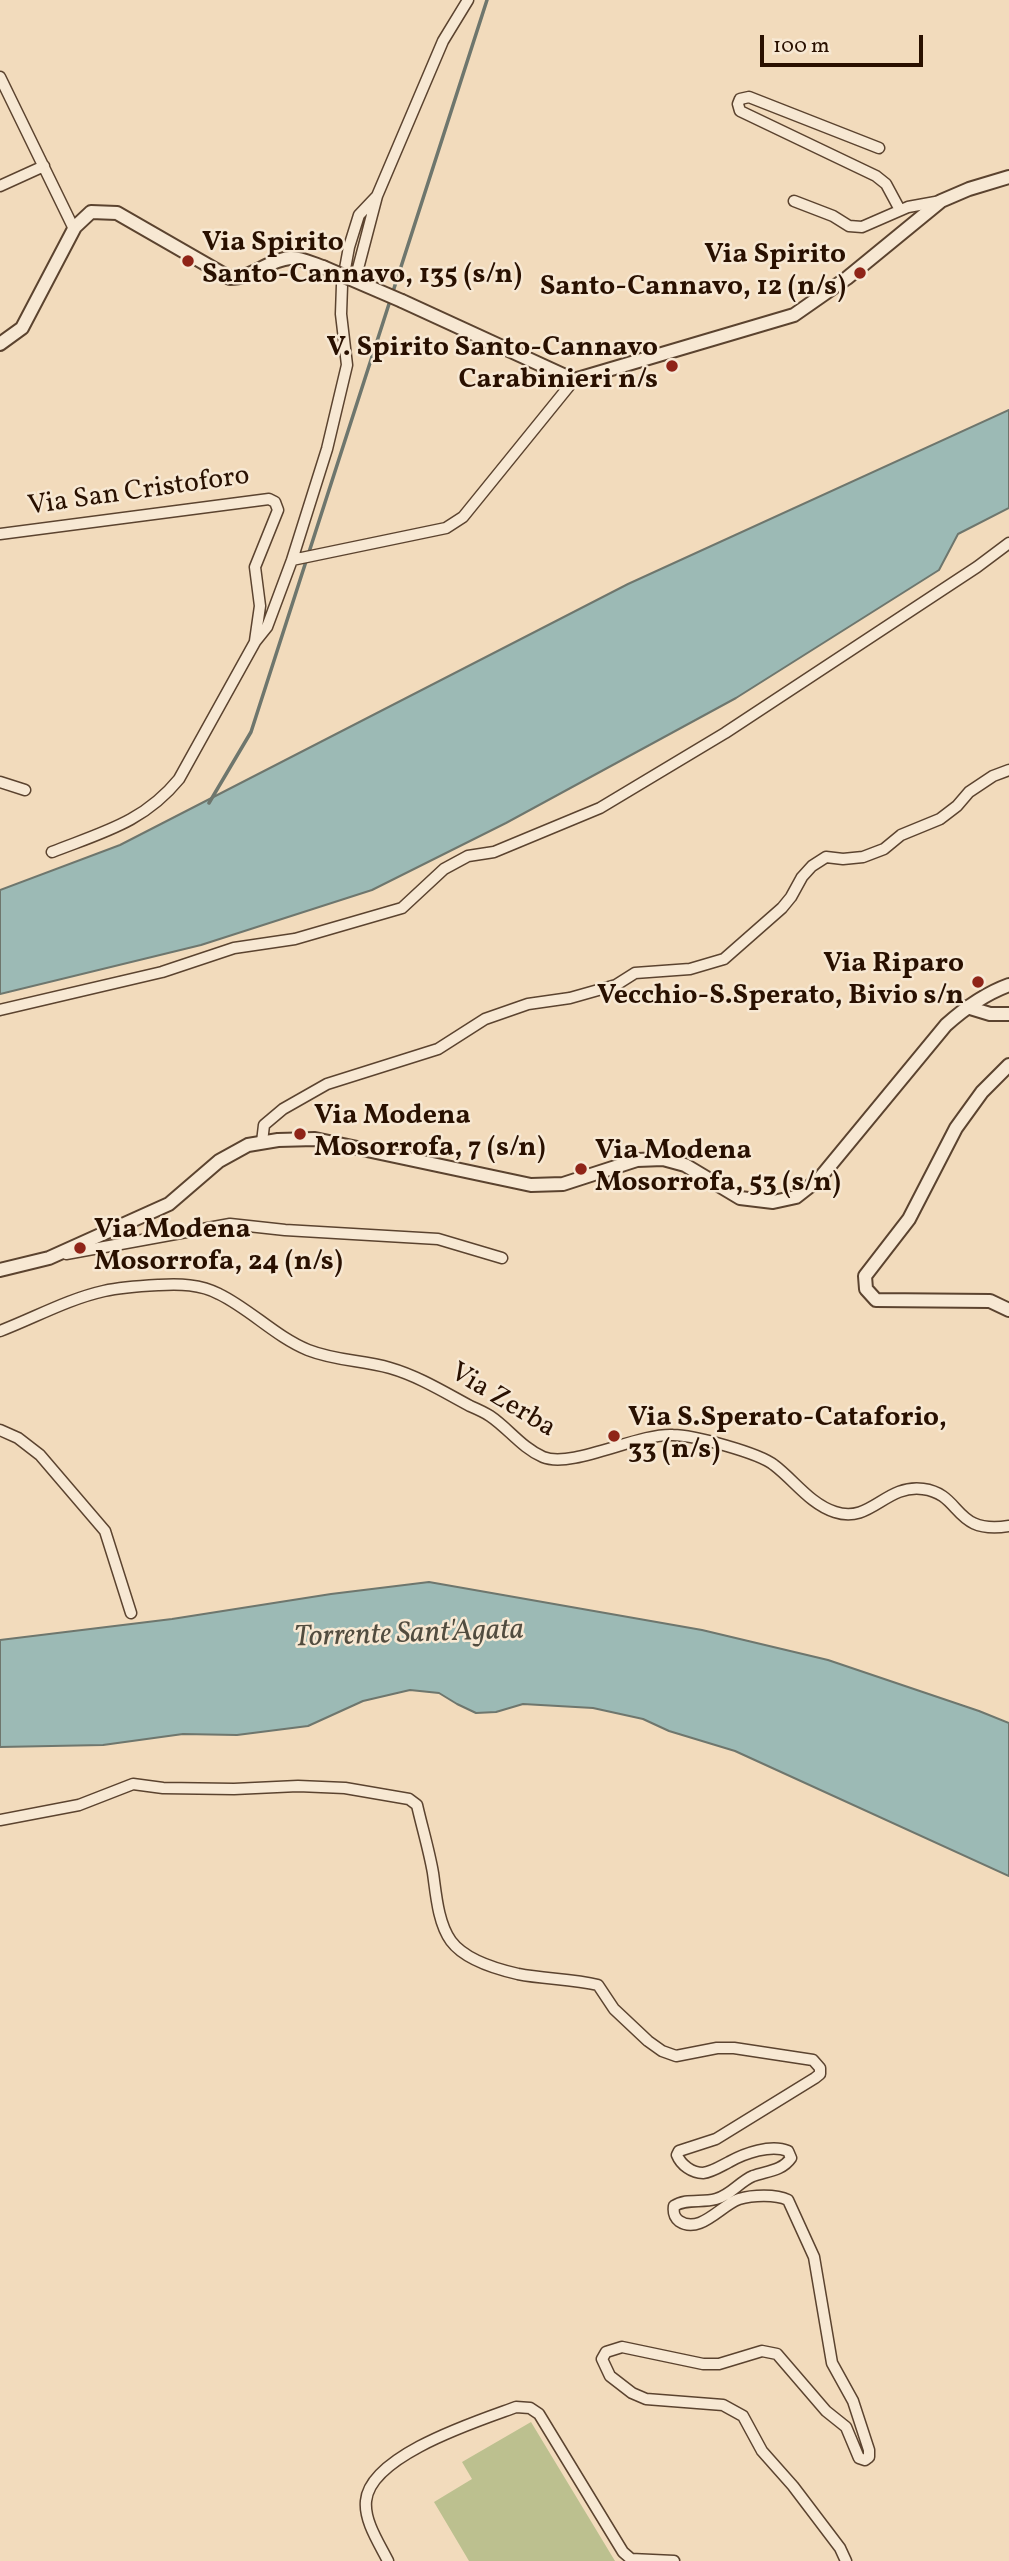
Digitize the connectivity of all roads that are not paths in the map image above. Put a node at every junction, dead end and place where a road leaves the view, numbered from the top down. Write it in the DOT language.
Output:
graph roads {
  1 [pos="468,0"];
  2 [pos="0,77"];
  3 [pos="879,148"];
  4 [pos="44,166"];
  5 [pos="1009,177"];
  6 [pos="0,186"];
  7 [pos="377,195"];
  8 [pos="794,201"];
  9 [pos="941,201"];
  10 [pos="901,210"];
  11 [pos="74,229"];
  12 [pos="355,281"];
  13 [pos="0,344"];
  14 [pos="574,380"];
  15 [pos="0,534"];
  16 [pos="1009,542"];
  17 [pos="296,558"];
  18 [pos="255,642"];
  19 [pos="1009,770"];
  20 [pos="0,782"];
  21 [pos="25,790"];
  22 [pos="52,852"];
  23 [pos="1009,985"];
  24 [pos="967,1007"];
  25 [pos="0,1010"];
  26 [pos="1009,1014"];
  27 [pos="1009,1065"];
  28 [pos="262,1142"];
  29 [pos="51,1257"];
  30 [pos="502,1258"];
  31 [pos="0,1270"];
  32 [pos="1009,1310"];
  33 [pos="0,1331"];
  34 [pos="0,1430"];
  35 [pos="1009,1526"];
  36 [pos="131,1613"];
  37 [pos="0,1820"];
  38 [pos="388,2561"];
  39 [pos="674,2561"];
  40 [pos="846,2561"];
  1 -- 7 [label="street"];
  2 -- 4 [label="street"];
  3 -- 10 [label="street"];
  4 -- 6 [label="street"];
  4 -- 11 [label="street"];
  5 -- 9 [label="street"];
  7 -- 12 [label="street"];
  7 -- 17 [label="street"];
  8 -- 10 [label="street"];
  9 -- 10 [label="street"];
  9 -- 14 [label="street"];
  11 -- 12 [label="street, bridge"];
  11 -- 13 [label="street"];
  12 -- 14 [label="street, bridge"];
  14 -- 17 [label="street"];
  15 -- 18 [label="street, Via San Cristoforo"];
  16 -- 25 [label="street"];
  17 -- 18 [label="street"];
  18 -- 22 [label="street"];
  19 -- 28 [label="street"];
  20 -- 21 [label="street"];
  23 -- 24 [label="street"];
  24 -- 26 [label="street"];
  24 -- 28 [label="street"];
  27 -- 32 [label="street"];
  28 -- 29 [label="street"];
  29 -- 30 [label="street"];
  29 -- 31 [label="street"];
  33 -- 35 [label="street, Via Zerba"];
  34 -- 36 [label="street"];
  37 -- 40 [label="street"];
  38 -- 39 [label="street"];
}
